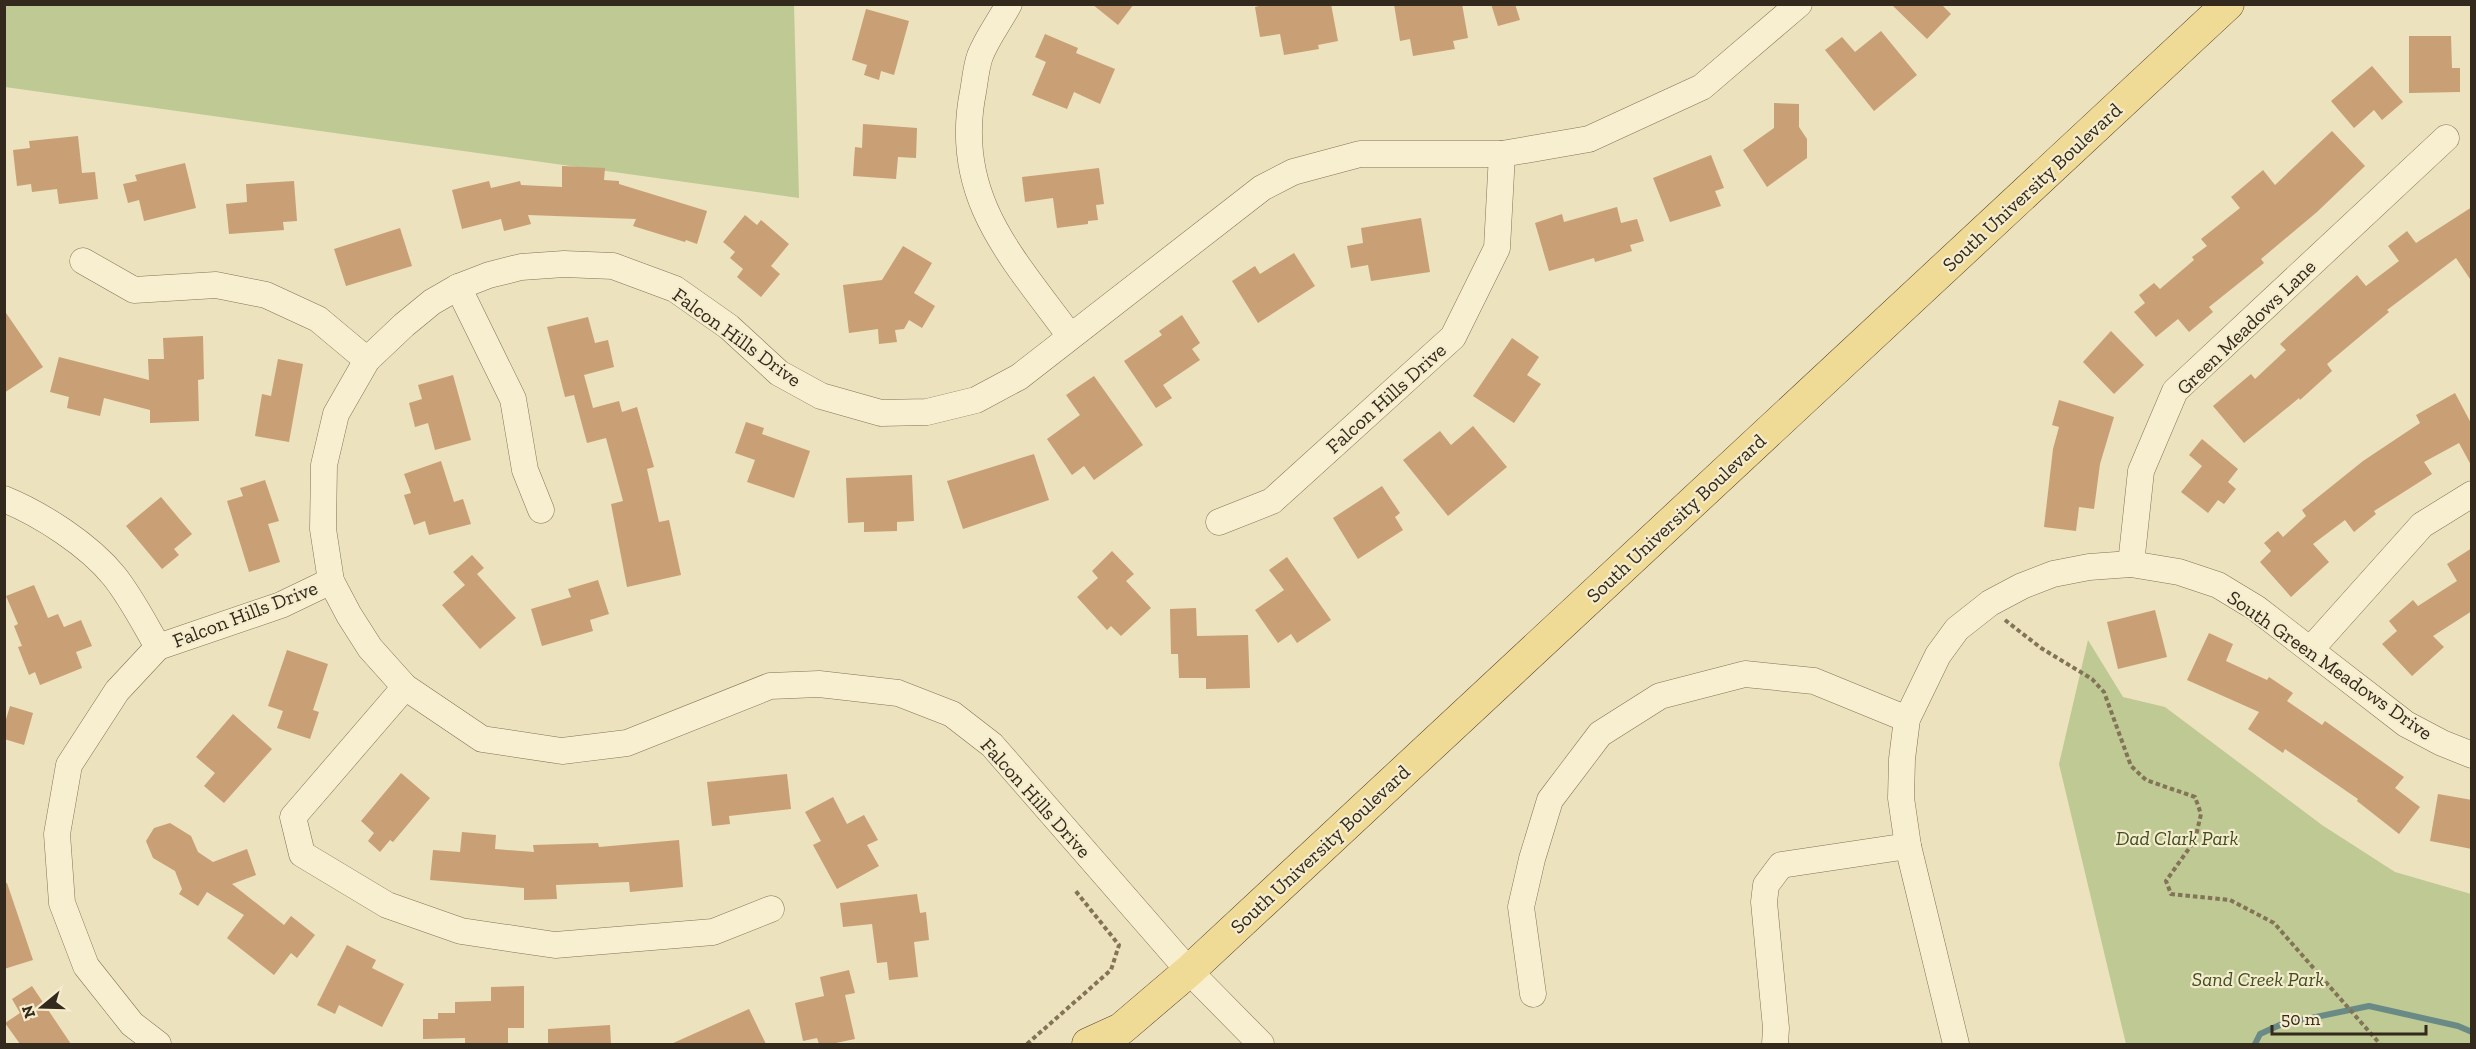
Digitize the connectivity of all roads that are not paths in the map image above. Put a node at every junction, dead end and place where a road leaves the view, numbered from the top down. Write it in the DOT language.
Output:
graph roads {
  1 [pos="1009,4"];
  2 [pos="1799,4"];
  3 [pos="2228,4"];
  4 [pos="2446,138"];
  5 [pos="1502,154"];
  6 [pos="82,261"];
  7 [pos="458,288"];
  8 [pos="1070,336"];
  9 [pos="367,360"];
  10 [pos="2472,494"];
  11 [pos="4,499"];
  12 [pos="541,510"];
  13 [pos="1219,522"];
  14 [pos="2131,564"];
  15 [pos="331,581"];
  16 [pos="158,646"];
  17 [pos="2311,649"];
  18 [pos="405,687"];
  19 [pos="1907,718"];
  20 [pos="2472,755"];
  21 [pos="1908,846"];
  22 [pos="771,909"];
  23 [pos="1189,971"];
  24 [pos="1533,994"];
  25 [pos="1117,1037"];
  26 [pos="158,1044"];
  27 [pos="1088,1044"];
  28 [pos="1261,1044"];
  29 [pos="1775,1044"];
  30 [pos="1956,1044"];
  1 -- 8 [label="street"];
  2 -- 5 [label="street, Falcon Hills Drive"];
  3 -- 23 [label="main road, South University Boulevard"];
  4 -- 14 [label="street, Green Meadows Lane"];
  5 -- 8 [label="street, Falcon Hills Drive"];
  5 -- 13 [label="street, Falcon Hills Drive"];
  6 -- 9 [label="street"];
  7 -- 8 [label="street, Falcon Hills Drive"];
  7 -- 9 [label="street, Falcon Hills Drive"];
  7 -- 12 [label="street"];
  9 -- 15 [label="street, Falcon Hills Drive"];
  10 -- 17 [label="street"];
  11 -- 16 [label="street, Falcon Hills Drive"];
  14 -- 17 [label="street, South Green Meadows Drive"];
  14 -- 19 [label="street, South Green Meadows Drive"];
  15 -- 16 [label="street, Falcon Hills Drive"];
  15 -- 18 [label="street, Falcon Hills Drive"];
  16 -- 26 [label="street, Falcon Hills Drive"];
  17 -- 20 [label="street, South Green Meadows Drive"];
  18 -- 22 [label="street"];
  18 -- 23 [label="street, Falcon Hills Drive"];
  19 -- 21 [label="street, South Green Meadows Drive"];
  19 -- 24 [label="street"];
  21 -- 29 [label="street"];
  21 -- 30 [label="street, South Green Meadows Drive"];
  23 -- 25 [label="main road, South University Boulevard"];
  23 -- 28 [label="street"];
  25 -- 27 [label="main road, South University Boulevard"];
}
